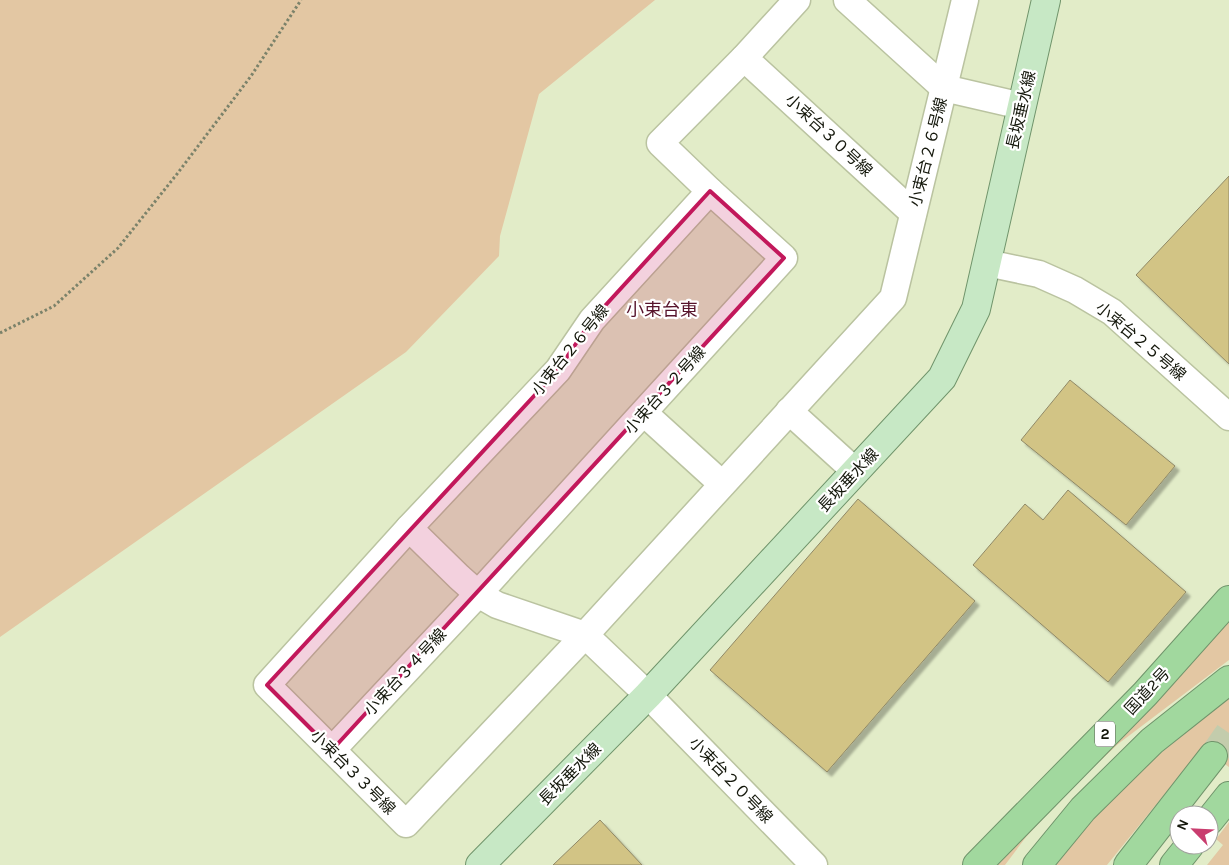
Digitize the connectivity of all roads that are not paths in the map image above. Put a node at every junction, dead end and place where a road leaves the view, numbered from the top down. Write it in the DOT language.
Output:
graph roads {
  1 [pos="797,0"];
  2 [pos="848,0"];
  3 [pos="965,0"];
  4 [pos="1046,0"];
  5 [pos="744,58"];
  6 [pos="944,88"];
  7 [pos="1022,106"];
  8 [pos="710,191"];
  9 [pos="913,213"];
  10 [pos="987,263"];
  11 [pos="789,411"];
  12 [pos="644,413"];
  13 [pos="1229,417"];
  14 [pos="856,471"];
  15 [pos="722,484"];
  16 [pos="409,528"];
  17 [pos="478,594"];
  18 [pos="1229,600"];
  19 [pos="585,635"];
  20 [pos="1229,680"];
  21 [pos="648,695"];
  22 [pos="332,750"];
  23 [pos="1212,756"];
  24 [pos="1229,796"];
  25 [pos="1219,808"];
  26 [pos="1182,855"];
  27 [pos="480,865"];
  28 [pos="814,865"];
  29 [pos="977,865"];
  30 [pos="1037,865"];
  31 [pos="1128,865"];
  32 [pos="1174,865"];
  1 -- 5 [label="street"];
  2 -- 6 [label="street"];
  3 -- 6 [label="street, 小束台２６号線"];
  4 -- 7 [label="main road, 長坂垂水線"];
  5 -- 8 [label="street"];
  5 -- 9 [label="street, 小束台３０号線"];
  6 -- 7 [label="street"];
  6 -- 9 [label="street, 小束台２６号線"];
  7 -- 10 [label="main road, 長坂垂水線"];
  8 -- 12 [label="street, 小束台３２号線"];
  8 -- 16 [label="street, 小束台２６号線"];
  9 -- 11 [label="street, 小束台２６号線"];
  10 -- 13 [label="street, 小束台２５号線"];
  10 -- 14 [label="main road, 長坂垂水線"];
  11 -- 14 [label="street"];
  11 -- 15 [label="street, 小束台２６号線"];
  12 -- 15 [label="street"];
  12 -- 17 [label="street, 小束台３２号線"];
  14 -- 21 [label="main road, 長坂垂水線"];
  15 -- 19 [label="street, 小束台２６号線"];
  16 -- 17 [label="street"];
  16 -- 22 [label="street, 小束台３３号線"];
  17 -- 19 [label="street"];
  17 -- 22 [label="street, 小束台３４号線"];
  18 -- 29 [label="highway, 国道2号 / 2"];
  19 -- 21 [label="street"];
  19 -- 22 [label="street, 小束台３３号線"];
  20 -- 30 [label="highway"];
  21 -- 27 [label="main road, 長坂垂水線"];
  21 -- 28 [label="street, 小束台２０号線"];
  23 -- 31 [label="highway"];
  24 -- 25 [label="highway"];
  26 -- 32 [label="highway"];
}
